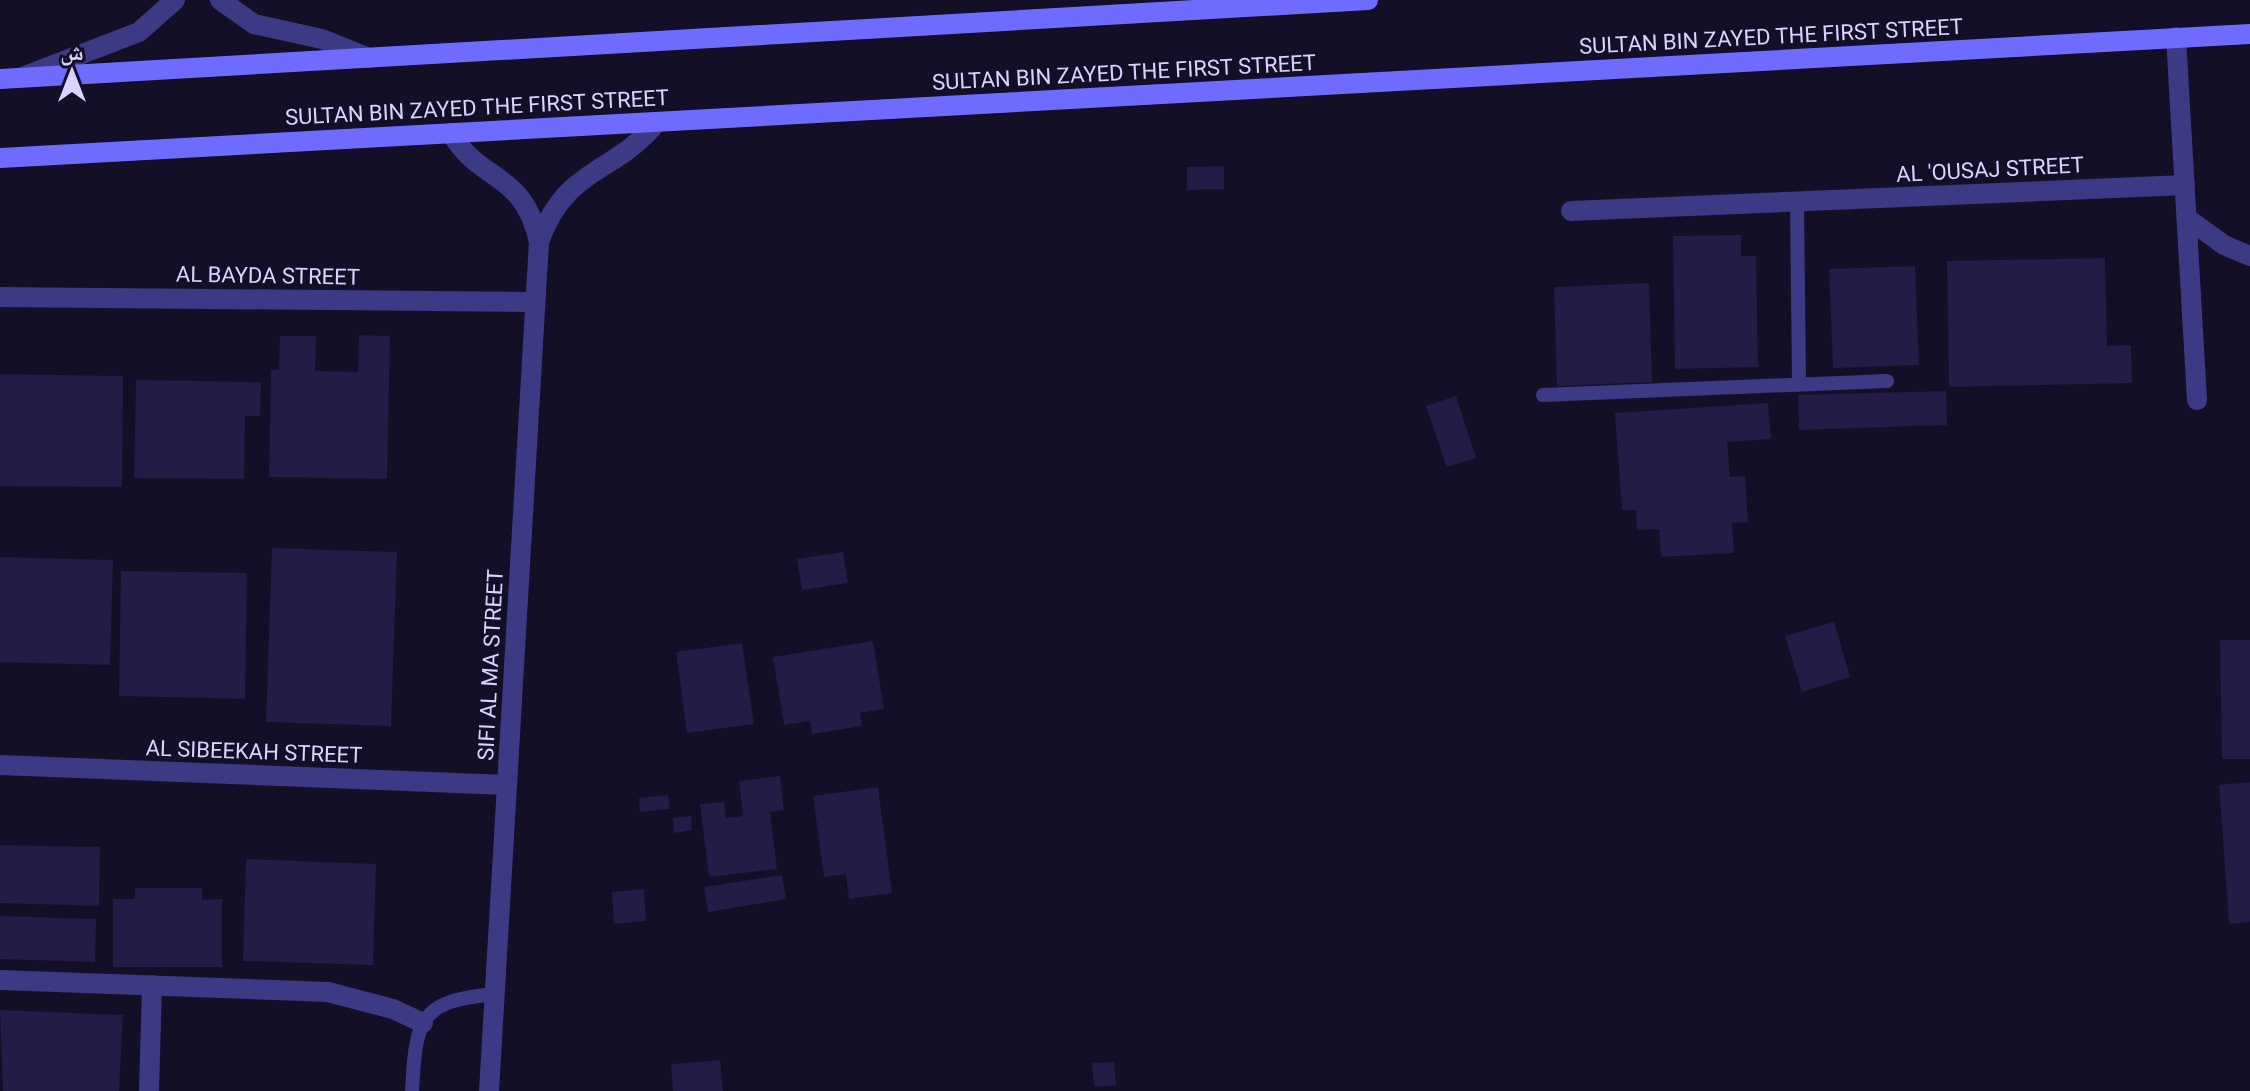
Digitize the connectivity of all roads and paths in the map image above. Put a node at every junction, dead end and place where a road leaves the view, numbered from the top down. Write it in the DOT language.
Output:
graph roads {
  1 [pos="175,0"];
  2 [pos="220,0"];
  3 [pos="1368,0"];
  4 [pos="2250,34"];
  5 [pos="2176,37"];
  6 [pos="369,58"];
  7 [pos="22,77"];
  8 [pos="0,79"];
  9 [pos="657,122"];
  10 [pos="451,133"];
  11 [pos="0,158"];
  12 [pos="2185,185"];
  13 [pos="1797,202"];
  14 [pos="1571,211"];
  15 [pos="2187,218"];
  16 [pos="539,242"];
  17 [pos="2250,256"];
  18 [pos="0,297"];
  19 [pos="535,302"];
  20 [pos="1887,381"];
  21 [pos="1799,384"];
  22 [pos="1543,395"];
  23 [pos="2197,400"];
  24 [pos="0,765"];
  25 [pos="507,785"];
  26 [pos="0,980"];
  27 [pos="152,985"];
  28 [pos="495,994"];
  29 [pos="423,1023"];
  30 [pos="149,1091"];
  31 [pos="412,1091"];
  32 [pos="489,1091"];
  1 -- 7 [label="street"];
  2 -- 6 [label="street"];
  3 -- 6 [label="main road"];
  4 -- 5 [label="main road, SULTAN BIN ZAYED THE FIRST STREET"];
  5 -- 9 [label="main road, SULTAN BIN ZAYED THE FIRST STREET"];
  5 -- 12 [label="street"];
  6 -- 7 [label="main road"];
  7 -- 8 [label="main road"];
  9 -- 10 [label="main road, SULTAN BIN ZAYED THE FIRST STREET"];
  9 -- 16 [label="street, SIFI AL MA STREET"];
  10 -- 11 [label="main road, SULTAN BIN ZAYED THE FIRST STREET"];
  10 -- 16 [label="street, SIFI AL MA STREET"];
  12 -- 13 [label="street, AL 'OUSAJ STREET"];
  12 -- 15 [label="street"];
  13 -- 14 [label="street, AL 'OUSAJ STREET"];
  13 -- 21 [label="lane"];
  15 -- 17 [label="street"];
  15 -- 23 [label="street"];
  16 -- 19 [label="street, SIFI AL MA STREET"];
  18 -- 19 [label="street, AL BAYDA STREET"];
  19 -- 25 [label="street, SIFI AL MA STREET"];
  20 -- 21 [label="lane"];
  21 -- 22 [label="lane"];
  24 -- 25 [label="street, AL SIBEEKAH STREET"];
  25 -- 28 [label="street, SIFI AL MA STREET"];
  26 -- 27 [label="street"];
  27 -- 29 [label="street"];
  27 -- 30 [label="street"];
  28 -- 29 [label="lane"];
  28 -- 32 [label="street, SIFI AL MA STREET"];
  29 -- 31 [label="lane"];
}
